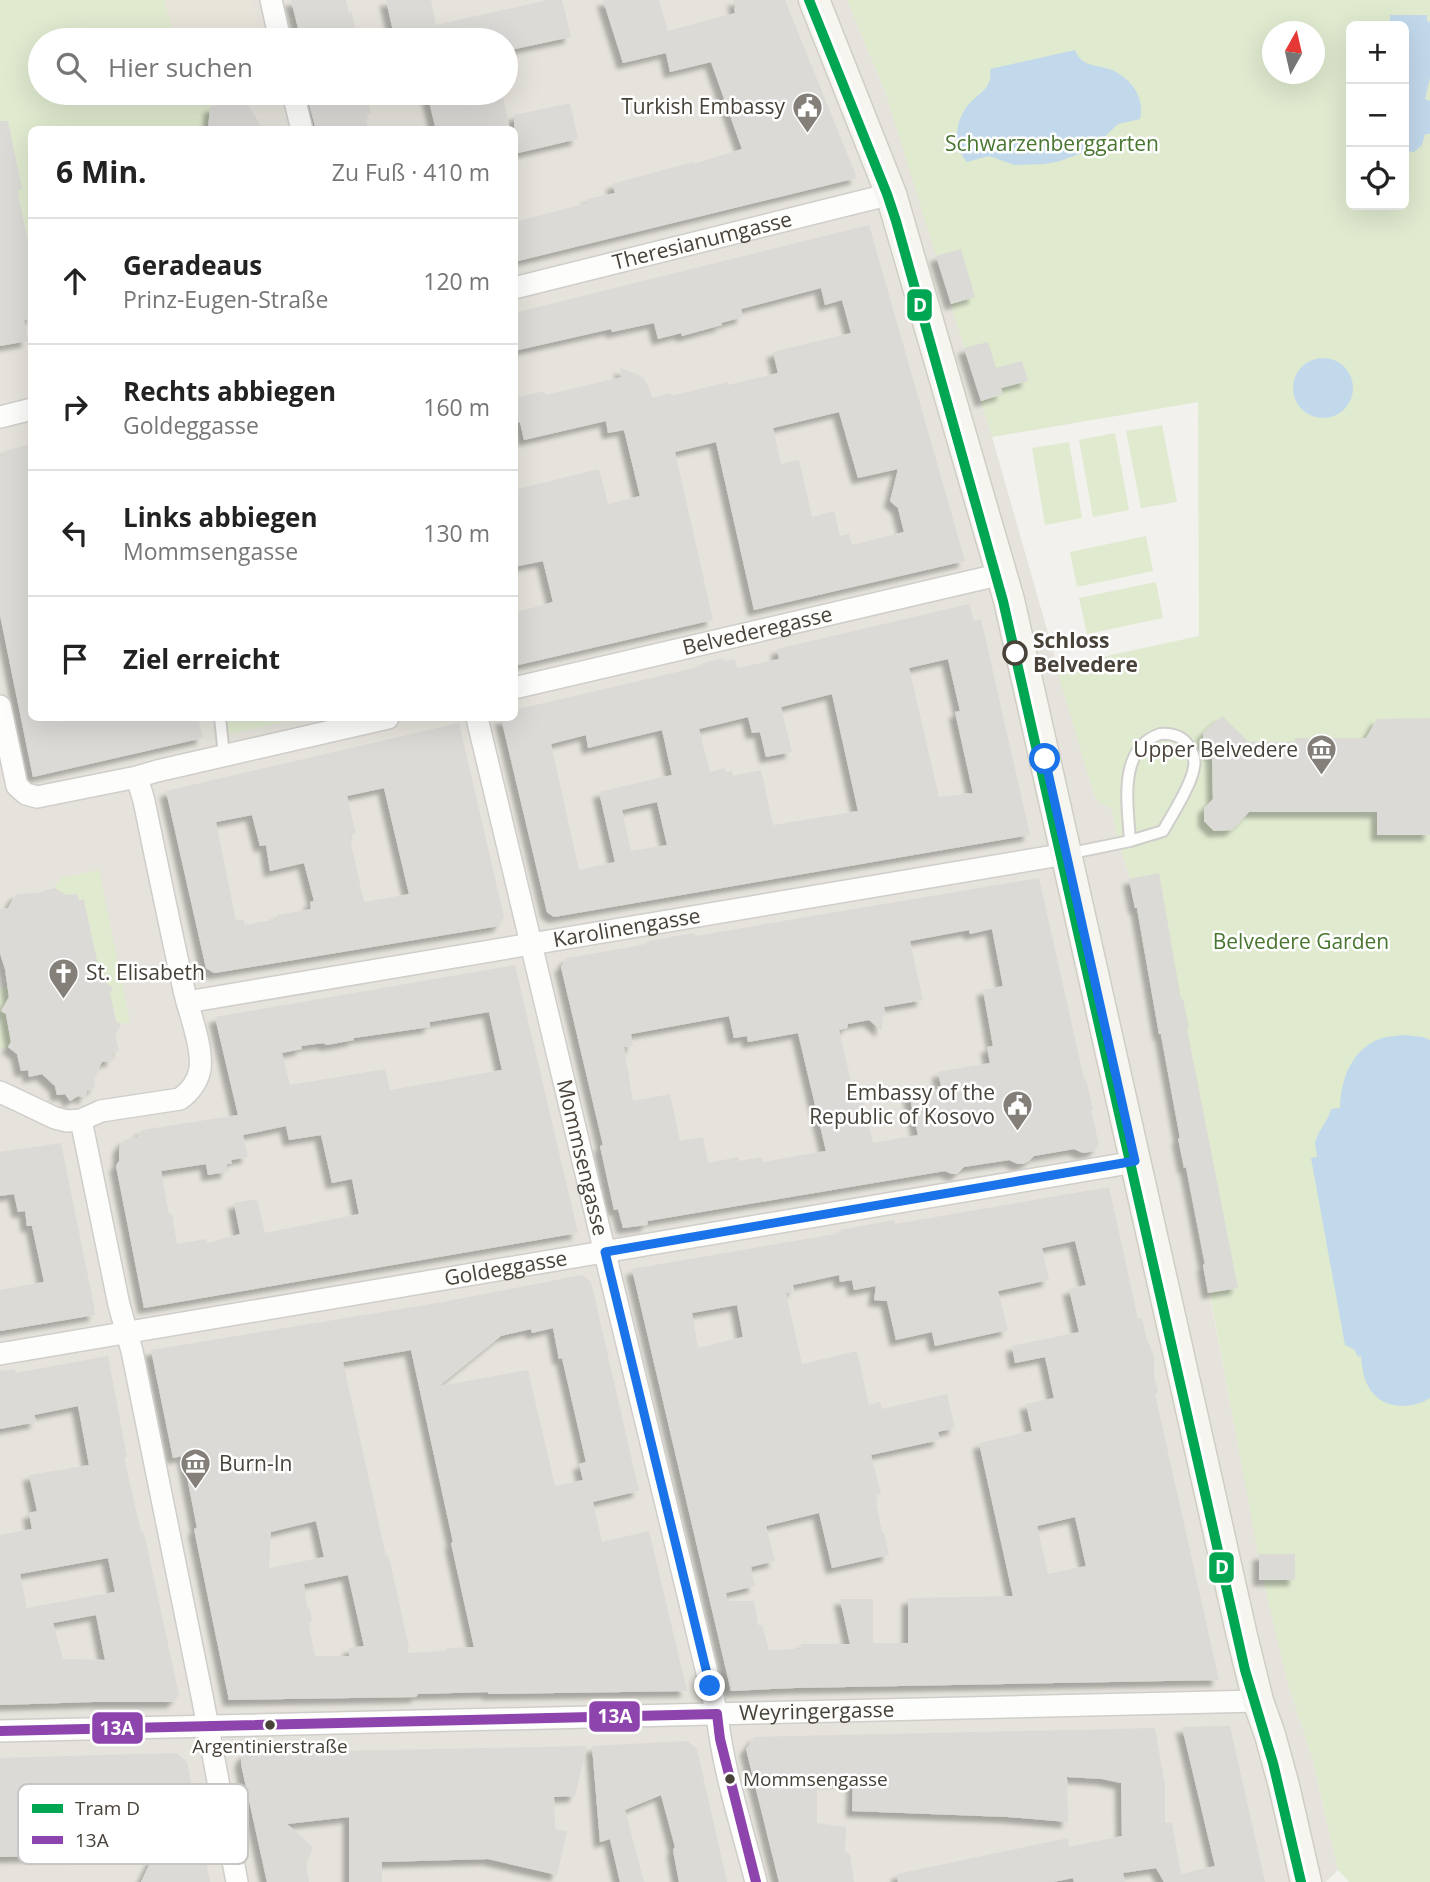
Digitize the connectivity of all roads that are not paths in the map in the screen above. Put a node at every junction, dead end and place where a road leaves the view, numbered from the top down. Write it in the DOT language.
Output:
graph roads {
  1 [pos="271,0"];
  2 [pos="814,0"];
  3 [pos="278,28"];
  4 [pos="296,105"];
  5 [pos="301,126"];
  6 [pos="891,194"];
  7 [pos="518,287"];
  8 [pos="28,410"];
  9 [pos="0,417"];
  10 [pos="1002,574"];
  11 [pos="518,687"];
  12 [pos="0,706"];
  13 [pos="220,721"];
  14 [pos="375,721"];
  15 [pos="479,721"];
  16 [pos="224,755"];
  17 [pos="137,777"];
  18 [pos="1130,841"];
  19 [pos="1066,854"];
  20 [pos="531,944"];
  21 [pos="187,1002"];
  22 [pos="0,1092"];
  23 [pos="81,1120"];
  24 [pos="1135,1161"];
  25 [pos="605,1252"];
  26 [pos="126,1332"];
  27 [pos="0,1354"];
  28 [pos="1258,1700"];
  29 [pos="718,1714"];
  30 [pos="207,1726"];
  31 [pos="0,1731"];
  32 [pos="218,1784"];
  33 [pos="234,1864"];
  34 [pos="237,1882"];
  35 [pos="756,1882"];
  36 [pos="1306,1882"];
  1 -- 3 [label="street"];
  2 -- 6 [label="street"];
  4 -- 5 [label="street"];
  6 -- 7 [label="street, Theresianumgasse"];
  6 -- 10 [label="street"];
  8 -- 9 [label="street"];
  10 -- 11 [label="street, Belvederegasse"];
  10 -- 19 [label="street"];
  12 -- 17 [label="street"];
  13 -- 16 [label="lane"];
  14 -- 16 [label="street"];
  15 -- 20 [label="street, Mommsengasse"];
  16 -- 17 [label="street"];
  17 -- 21 [label="street"];
  18 -- 18 [label="lane"];
  18 -- 19 [label="lane"];
  19 -- 20 [label="street, Karolinengasse"];
  19 -- 24 [label="street"];
  20 -- 21 [label="street, Karolinengasse"];
  20 -- 25 [label="street, Mommsengasse"];
  21 -- 23 [label="street"];
  22 -- 23 [label="street"];
  23 -- 26 [label="street"];
  24 -- 25 [label="street, Goldeggasse"];
  24 -- 28 [label="street"];
  25 -- 26 [label="street, Goldeggasse"];
  25 -- 29 [label="street, Mommsengasse"];
  26 -- 27 [label="street, Goldeggasse"];
  26 -- 30 [label="street"];
  28 -- 29 [label="street, Weyringergasse"];
  28 -- 36 [label="street"];
  29 -- 30 [label="street, Weyringergasse"];
  29 -- 35 [label="street, Mommsengasse"];
  30 -- 31 [label="street, Weyringergasse"];
  30 -- 32 [label="street"];
  33 -- 34 [label="street"];
}
